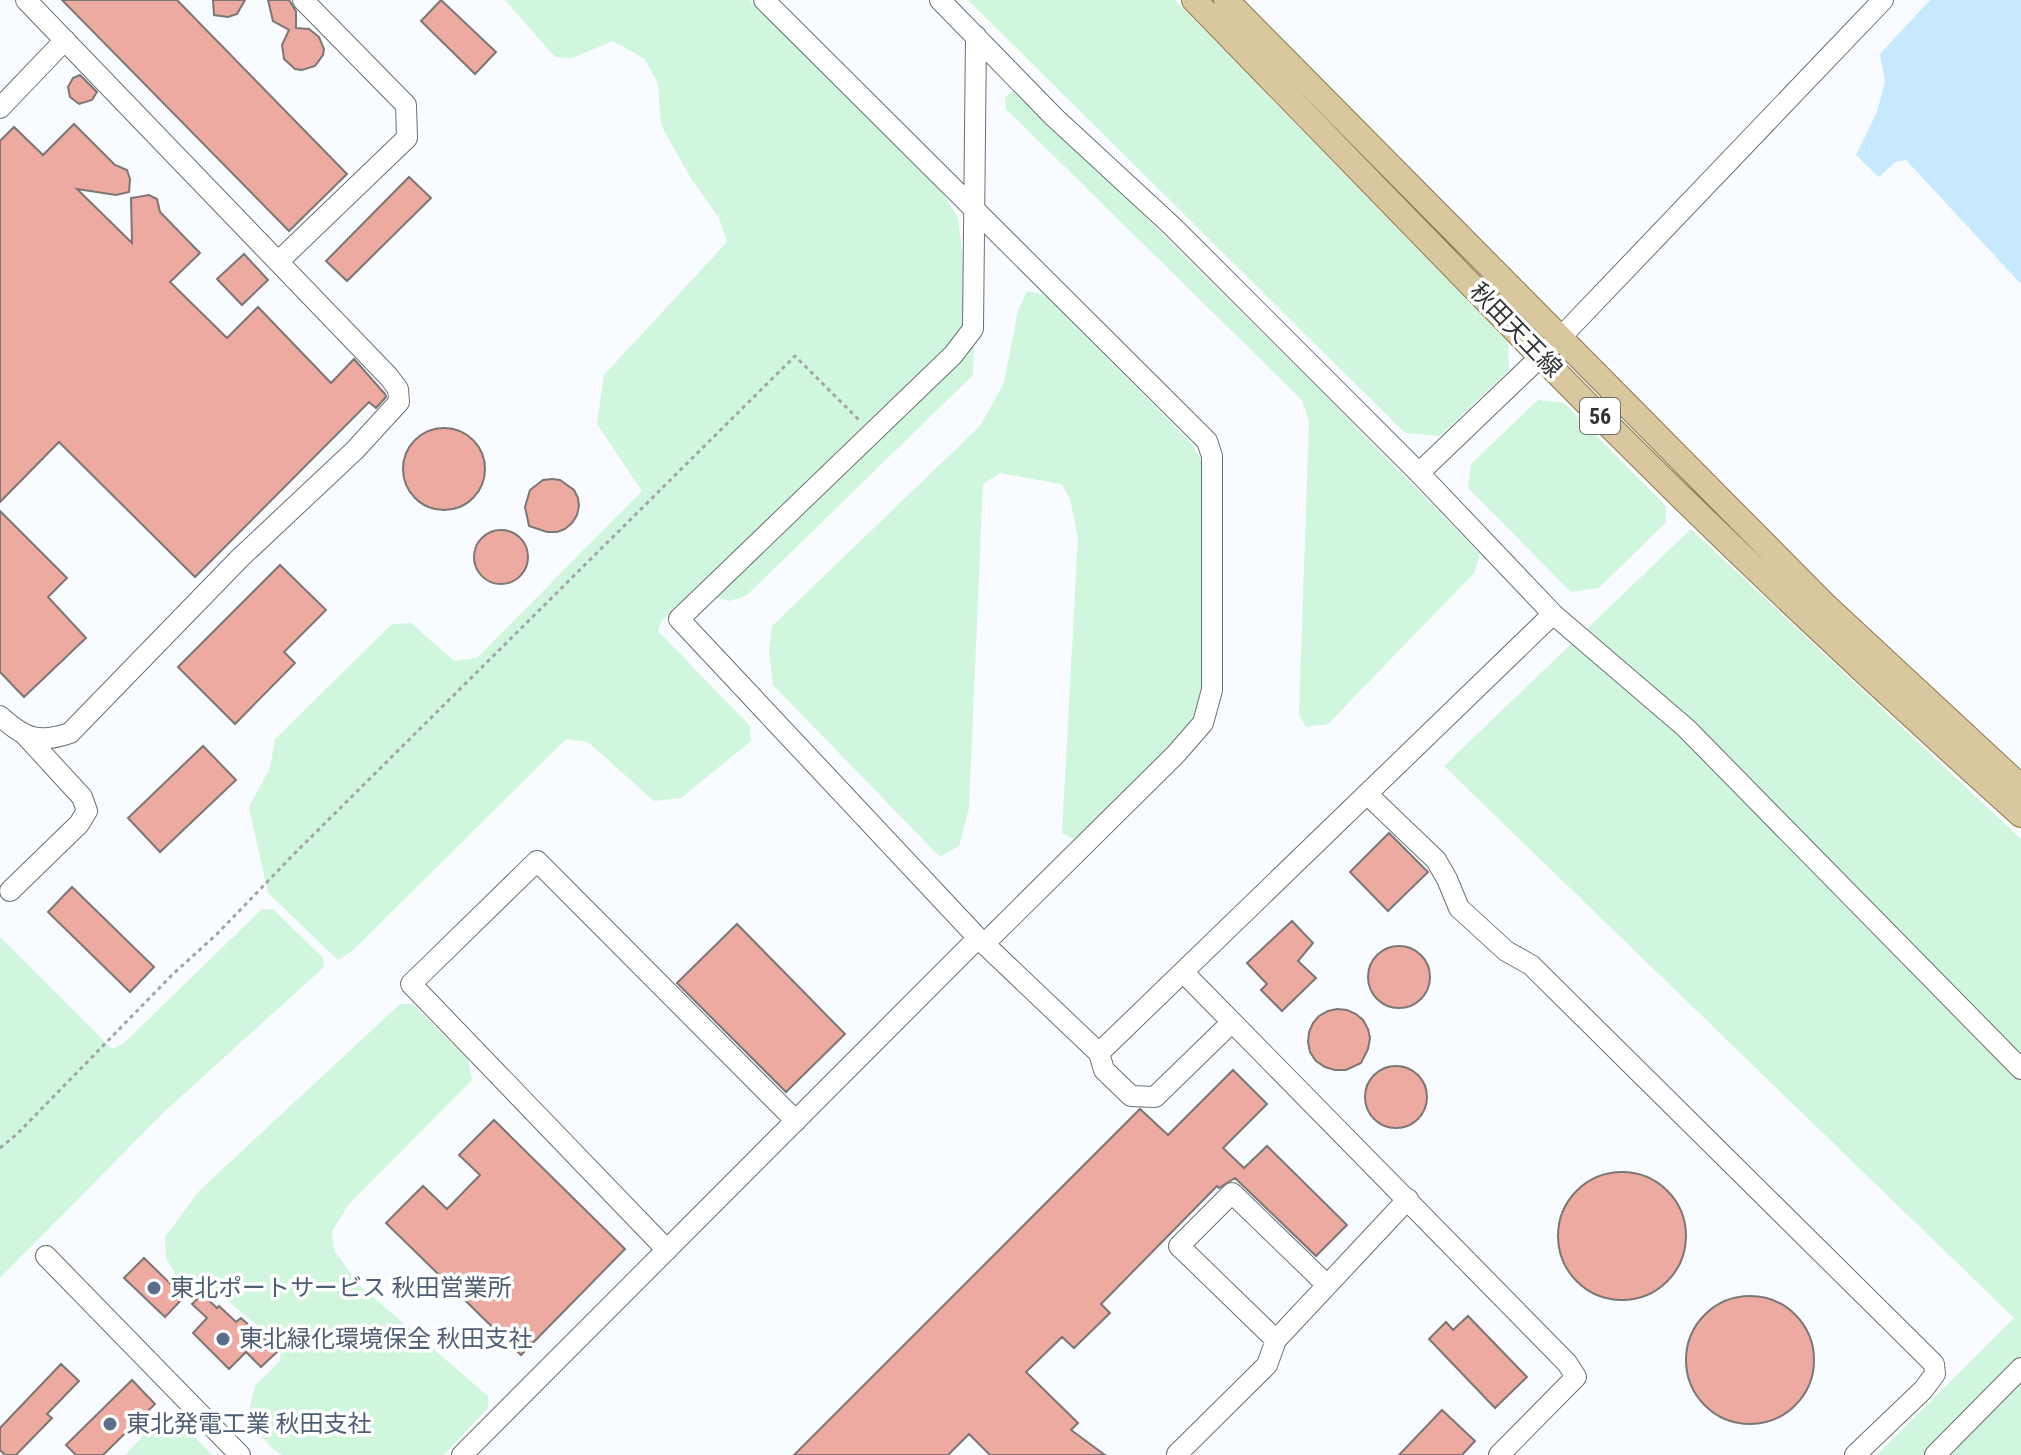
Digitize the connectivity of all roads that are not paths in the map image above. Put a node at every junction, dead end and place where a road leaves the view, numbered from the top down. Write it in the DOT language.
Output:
graph roads {
  1 [pos="26,0"];
  2 [pos="303,0"];
  3 [pos="764,0"];
  4 [pos="940,0"];
  5 [pos="1194,0"];
  6 [pos="1226,0"];
  7 [pos="1883,0"];
  8 [pos="976,36"];
  9 [pos="65,40"];
  10 [pos="0,108"];
  11 [pos="974,209"];
  12 [pos="279,261"];
  13 [pos="1561,337"];
  14 [pos="1540,357"];
  15 [pos="1419,473"];
  16 [pos="1553,614"];
  17 [pos="1,719"];
  18 [pos="25,735"];
  19 [pos="2021,787"];
  20 [pos="1367,794"];
  21 [pos="2021,815"];
  22 [pos="10,891"];
  23 [pos="981,941"];
  24 [pos="1183,972"];
  25 [pos="1232,1022"];
  26 [pos="1099,1053"];
  27 [pos="2021,1069"];
  28 [pos="796,1121"];
  29 [pos="1408,1199"];
  30 [pos="667,1250"];
  31 [pos="46,1256"];
  32 [pos="1327,1285"];
  33 [pos="1276,1340"];
  34 [pos="2021,1368"];
  35 [pos="240,1455"];
  36 [pos="462,1455"];
  37 [pos="1178,1455"];
  38 [pos="1499,1455"];
  39 [pos="1855,1455"];
  40 [pos="1935,1455"];
  1 -- 9 [label="street"];
  2 -- 12 [label="street"];
  3 -- 11 [label="street"];
  4 -- 8 [label="street"];
  5 -- 14 [label="main road, 秋田天王線 / 56"];
  6 -- 13 [label="main road, 秋田天王線 / 56"];
  7 -- 13 [label="street"];
  8 -- 11 [label="street"];
  8 -- 15 [label="street"];
  9 -- 10 [label="street"];
  9 -- 12 [label="street"];
  11 -- 23 [label="street"];
  11 -- 23 [label="street"];
  12 -- 18 [label="street"];
  13 -- 14 [label="street"];
  13 -- 19 [label="main road, 秋田天王線 / 56"];
  14 -- 15 [label="street"];
  14 -- 21 [label="main road, 秋田天王線 / 56"];
  15 -- 16 [label="street"];
  16 -- 20 [label="street"];
  16 -- 27 [label="street"];
  17 -- 18 [label="street"];
  18 -- 22 [label="street"];
  20 -- 24 [label="street"];
  20 -- 39 [label="street"];
  23 -- 26 [label="street"];
  23 -- 28 [label="street"];
  24 -- 25 [label="street"];
  24 -- 26 [label="street"];
  25 -- 26 [label="street"];
  25 -- 29 [label="street"];
  28 -- 30 [label="street"];
  28 -- 30 [label="street"];
  29 -- 32 [label="street"];
  29 -- 38 [label="street"];
  30 -- 36 [label="street"];
  31 -- 35 [label="street"];
  32 -- 33 [label="street"];
  32 -- 33 [label="street"];
  33 -- 37 [label="street"];
  34 -- 40 [label="street"];
}
